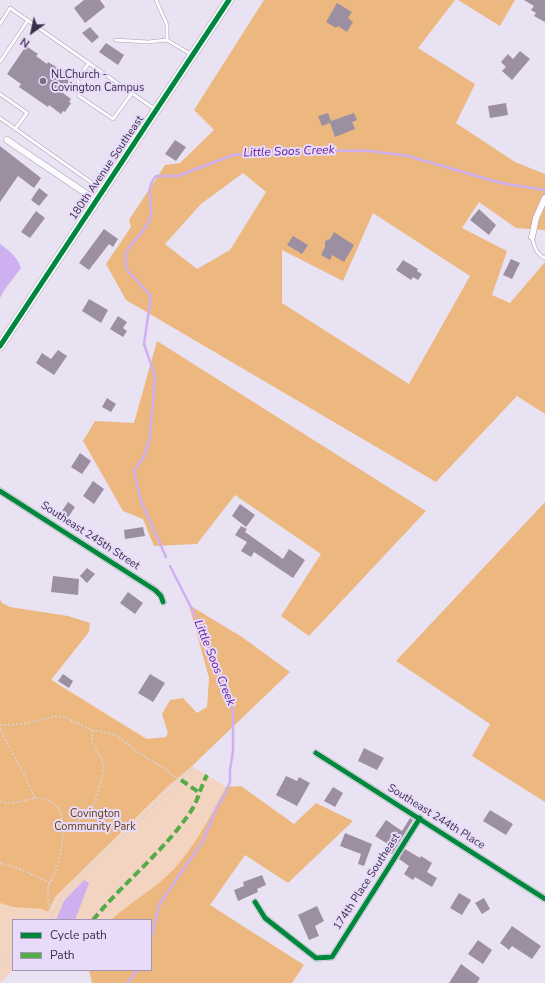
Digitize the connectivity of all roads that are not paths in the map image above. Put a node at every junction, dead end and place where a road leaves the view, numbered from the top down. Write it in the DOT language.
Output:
graph roads {
  1 [pos="156,0"];
  2 [pos="229,0"];
  3 [pos="28,20"];
  4 [pos="0,24"];
  5 [pos="114,40"];
  6 [pos="167,40"];
  7 [pos="193,56"];
  8 [pos="0,62"];
  9 [pos="89,63"];
  10 [pos="132,93"];
  11 [pos="0,94"];
  12 [pos="157,111"];
  13 [pos="0,118"];
  14 [pos="15,129"];
  15 [pos="7,140"];
  16 [pos="104,191"];
  17 [pos="545,198"];
  18 [pos="97,200"];
  19 [pos="532,237"];
  20 [pos="545,258"];
  21 [pos="0,346"];
  22 [pos="0,491"];
  23 [pos="163,602"];
  24 [pos="316,753"];
  25 [pos="420,818"];
  26 [pos="545,899"];
  27 [pos="255,902"];
  1 -- 6 [label="lane"];
  2 -- 7 [label="street, 180th Avenue Southeast"];
  3 -- 4 [label="lane"];
  3 -- 8 [label="lane"];
  3 -- 9 [label="lane"];
  5 -- 6 [label="lane"];
  6 -- 7 [label="lane"];
  7 -- 12 [label="street, 180th Avenue Southeast"];
  9 -- 10 [label="lane"];
  9 -- 10 [label="lane"];
  10 -- 12 [label="lane"];
  11 -- 14 [label="lane"];
  12 -- 16 [label="street, 180th Avenue Southeast"];
  13 -- 14 [label="lane"];
  14 -- 16 [label="lane"];
  15 -- 18 [label="street"];
  16 -- 18 [label="street, 180th Avenue Southeast"];
  17 -- 19 [label="street"];
  18 -- 21 [label="street, 180th Avenue Southeast"];
  19 -- 20 [label="lane"];
  22 -- 23 [label="street, Southeast 245th Street"];
  24 -- 25 [label="street, Southeast 244th Place"];
  25 -- 26 [label="street, Southeast 244th Place"];
  25 -- 27 [label="street, 174th Place Southeast"];
}
